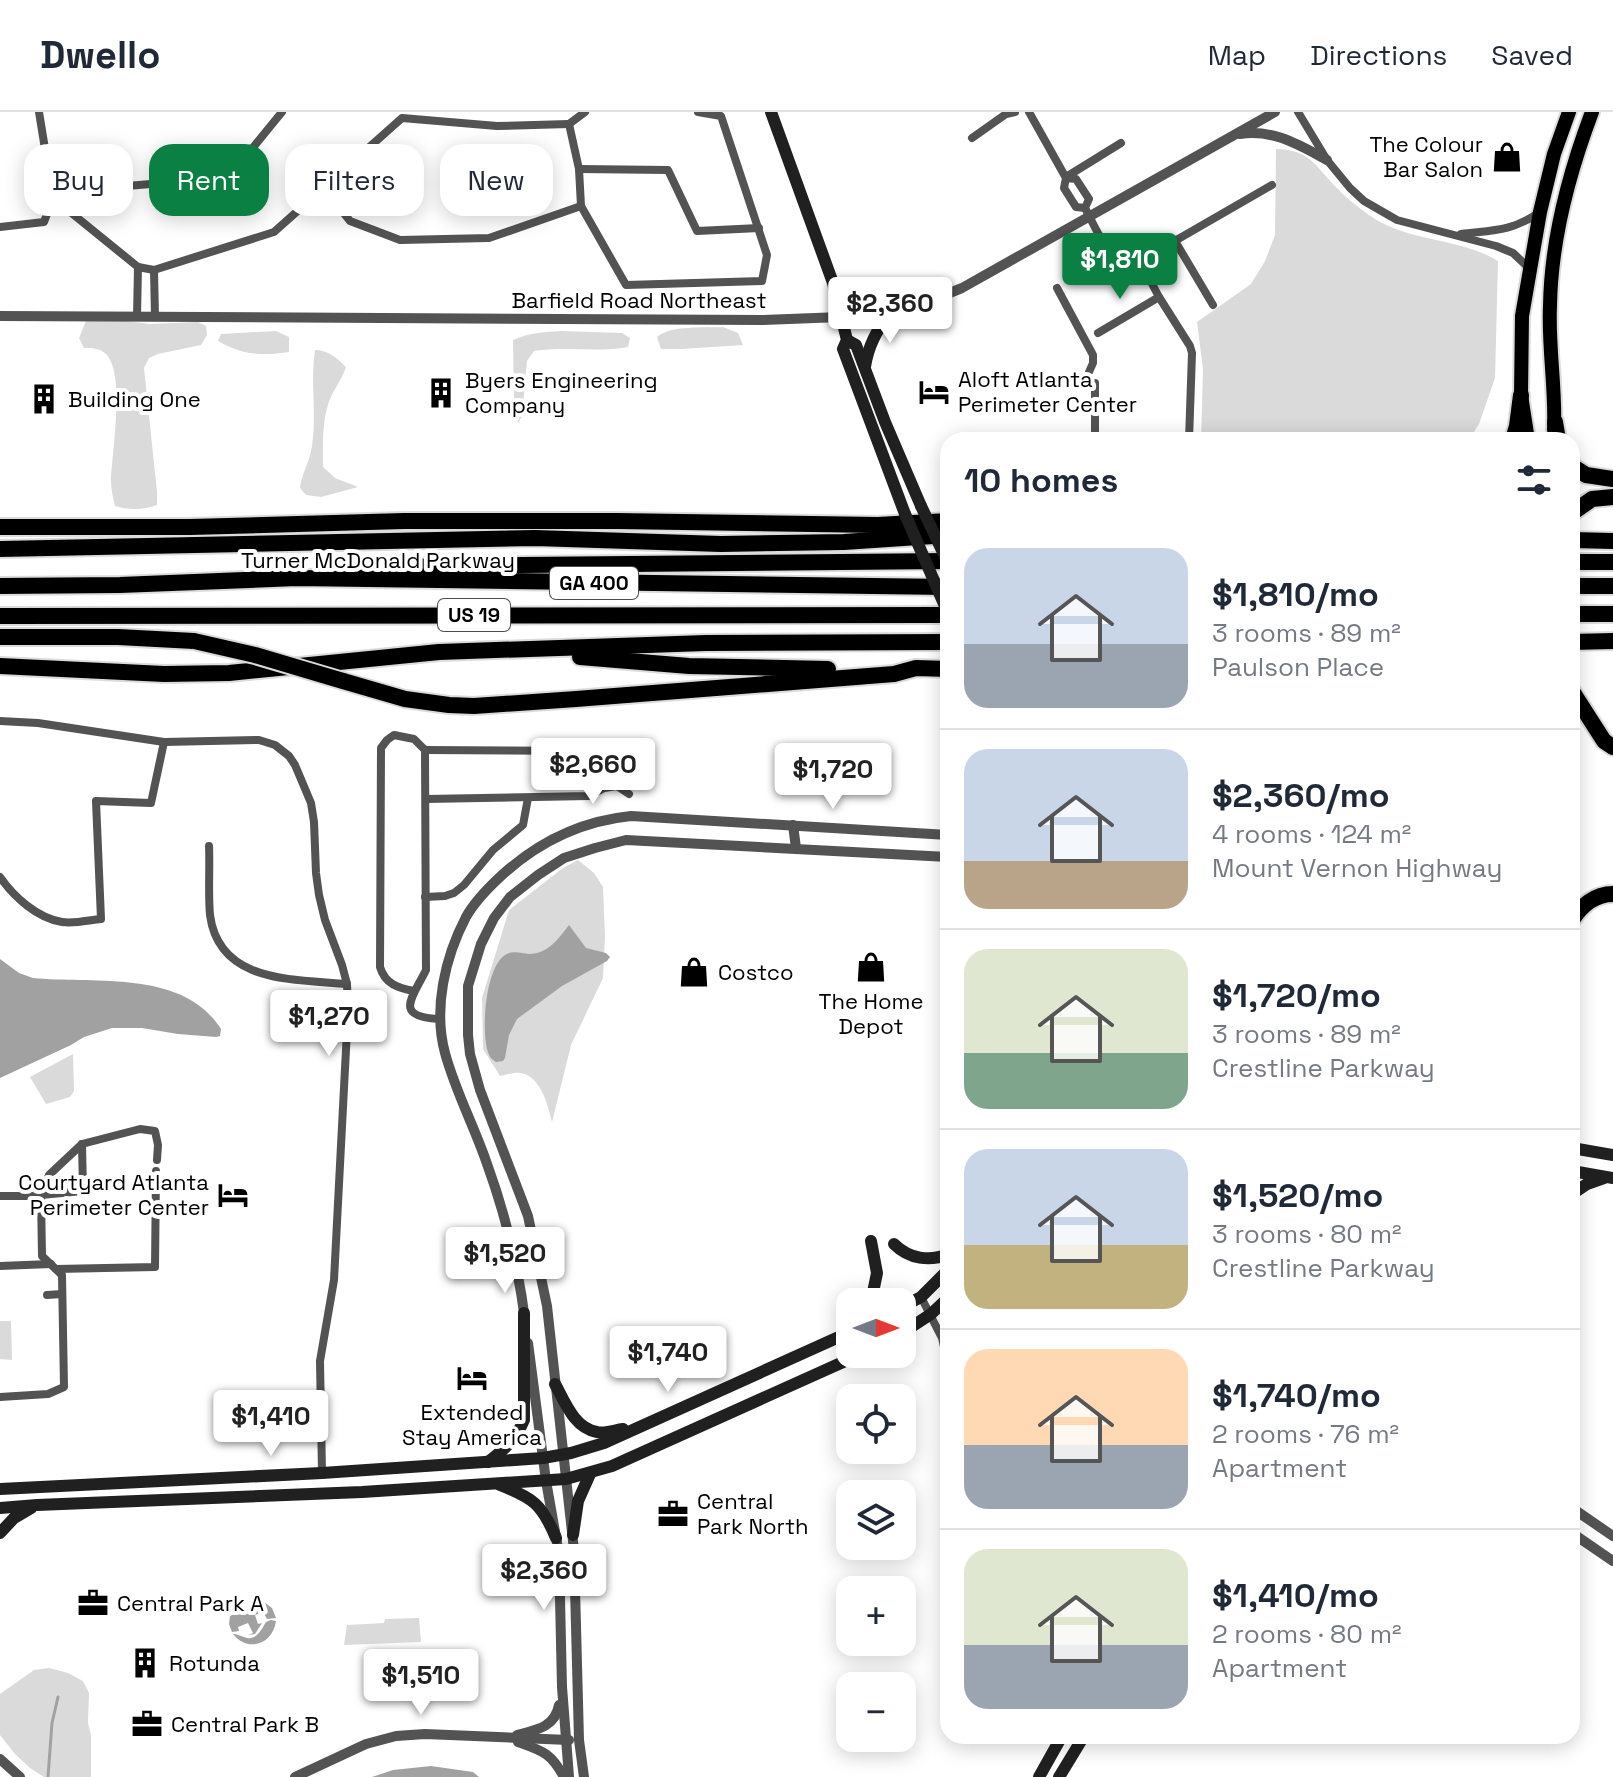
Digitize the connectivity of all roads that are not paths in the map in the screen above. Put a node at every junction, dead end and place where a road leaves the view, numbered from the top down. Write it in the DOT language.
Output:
graph roads {
  1 [pos="39,112"];
  2 [pos="282,112"];
  3 [pos="585,112"];
  4 [pos="698,112"];
  5 [pos="771,112"];
  6 [pos="1015,112"];
  7 [pos="1029,112"];
  8 [pos="1275,112"];
  9 [pos="1298,112"];
  10 [pos="1569,112"];
  11 [pos="1592,112"];
  12 [pos="569,124"];
  13 [pos="1230,136"];
  14 [pos="972,138"];
  15 [pos="1121,143"];
  16 [pos="44,144"];
  17 [pos="373,144"];
  18 [pos="1327,160"];
  19 [pos="579,169"];
  20 [pos="1066,178"];
  21 [pos="133,185"];
  22 [pos="1272,185"];
  23 [pos="581,206"];
  24 [pos="1540,212"];
  25 [pos="1088,213"];
  26 [pos="46,216"];
  27 [pos="75,216"];
  28 [pos="292,216"];
  29 [pos="346,216"];
  30 [pos="0,227"];
  31 [pos="759,228"];
  32 [pos="1453,235"];
  33 [pos="1175,241"];
  34 [pos="1140,261"];
  35 [pos="138,267"];
  36 [pos="1529,268"];
  37 [pos="154,270"];
  38 [pos="1057,288"];
  39 [pos="1159,297"];
  40 [pos="1213,305"];
  41 [pos="890,312"];
  42 [pos="0,316"];
  43 [pos="137,317"];
  44 [pos="155,317"];
  45 [pos="841,317"];
  46 [pos="1098,333"];
  47 [pos="847,340"];
  48 [pos="865,367"];
  49 [pos="1089,372"];
  50 [pos="1095,383"];
  51 [pos="1521,395"];
  52 [pos="1555,422"];
  53 [pos="1095,432"];
  54 [pos="1189,432"];
  55 [pos="1515,432"];
  56 [pos="1527,432"];
  57 [pos="1556,432"];
  58 [pos="1580,471"];
  59 [pos="1613,479"];
  60 [pos="1613,497"];
  61 [pos="1580,507"];
  62 [pos="940,521"];
  63 [pos="0,527"];
  64 [pos="940,536"];
  65 [pos="535,538"];
  66 [pos="1580,540"];
  67 [pos="1613,541"];
  68 [pos="940,545"];
  69 [pos="0,549"];
  70 [pos="940,562"];
  71 [pos="1580,562"];
  72 [pos="1613,562"];
  73 [pos="724,563"];
  74 [pos="297,578"];
  75 [pos="0,586"];
  76 [pos="1580,586"];
  77 [pos="1613,586"];
  78 [pos="940,587"];
  79 [pos="940,595"];
  80 [pos="940,614"];
  81 [pos="1580,614"];
  82 [pos="1613,614"];
  83 [pos="0,616"];
  84 [pos="0,637"];
  85 [pos="1613,641"];
  86 [pos="940,642"];
  87 [pos="1580,642"];
  88 [pos="511,650"];
  89 [pos="0,666"];
  90 [pos="916,668"];
  91 [pos="940,669"];
  92 [pos="1580,704"];
  93 [pos="0,721"];
  94 [pos="164,742"];
  95 [pos="1613,747"];
  96 [pos="425,750"];
  97 [pos="617,786"];
  98 [pos="629,794"];
  99 [pos="528,798"];
  100 [pos="426,799"];
  101 [pos="793,825"];
  102 [pos="940,834"];
  103 [pos="209,846"];
  104 [pos="796,848"];
  105 [pos="940,857"];
  106 [pos="0,877"];
  107 [pos="1613,894"];
  108 [pos="425,897"];
  109 [pos="1580,909"];
  110 [pos="347,984"];
  111 [pos="414,991"];
  112 [pos="440,1019"];
  113 [pos="480,1090"];
  114 [pos="460,1097"];
  115 [pos="82,1144"];
  116 [pos="1580,1149"];
  117 [pos="1613,1155"];
  118 [pos="157,1160"];
  119 [pos="156,1171"];
  120 [pos="1580,1172"];
  121 [pos="1610,1178"];
  122 [pos="1580,1189"];
  123 [pos="41,1195"];
  124 [pos="0,1196"];
  125 [pos="871,1241"];
  126 [pos="894,1244"];
  127 [pos="940,1256"];
  128 [pos="0,1266"];
  129 [pos="540,1268"];
  130 [pos="56,1269"];
  131 [pos="519,1272"];
  132 [pos="940,1278"];
  133 [pos="874,1288"];
  134 [pos="62,1294"];
  135 [pos="47,1295"];
  136 [pos="921,1297"];
  137 [pos="916,1300"];
  138 [pos="940,1306"];
  139 [pos="524,1313"];
  140 [pos="931,1314"];
  141 [pos="916,1324"];
  142 [pos="940,1334"];
  143 [pos="836,1338"];
  144 [pos="836,1365"];
  145 [pos="555,1384"];
  146 [pos="0,1389"];
  147 [pos="4,1397"];
  148 [pos="638,1427"];
  149 [pos="563,1455"];
  150 [pos="543,1458"];
  151 [pos="488,1462"];
  152 [pos="322,1473"];
  153 [pos="590,1474"];
  154 [pos="566,1479"];
  155 [pos="546,1481"];
  156 [pos="497,1484"];
  157 [pos="0,1489"];
  158 [pos="37,1505"];
  159 [pos="0,1508"];
  160 [pos="1580,1513"];
  161 [pos="0,1533"];
  162 [pos="573,1535"];
  163 [pos="1613,1536"];
  164 [pos="556,1538"];
  165 [pos="1580,1539"];
  166 [pos="1613,1561"];
  167 [pos="561,1636"];
  168 [pos="577,1636"];
  169 [pos="562,1687"];
  170 [pos="505,1738"];
  171 [pos="566,1740"];
  172 [pos="579,1740"];
  173 [pos="1058,1744"];
  174 [pos="1079,1744"];
  175 [pos="0,1759"];
  176 [pos="325,1763"];
  177 [pos="20,1777"];
  178 [pos="295,1777"];
  179 [pos="313,1777"];
  180 [pos="567,1777"];
  181 [pos="584,1777"];
  182 [pos="1039,1777"];
  183 [pos="1059,1777"];
  1 -- 16 [label="street"];
  2 -- 21 [label="street"];
  3 -- 12 [label="street"];
  4 -- 31 [label="street"];
  5 -- 45 [label="main road"];
  6 -- 14 [label="street"];
  7 -- 20 [label="street"];
  8 -- 13 [label="street, Barfield Road Northeast"];
  9 -- 18 [label="street"];
  10 -- 24 [label="main road"];
  11 -- 52 [label="main road"];
  12 -- 17 [label="street"];
  12 -- 19 [label="street"];
  13 -- 18 [label="street"];
  13 -- 25 [label="street, Barfield Road Northeast"];
  15 -- 20 [label="street"];
  18 -- 32 [label="street"];
  19 -- 23 [label="street"];
  19 -- 31 [label="street"];
  20 -- 25 [label="street"];
  20 -- 25 [label="street"];
  22 -- 33 [label="street"];
  23 -- 29 [label="street"];
  23 -- 31 [label="street"];
  24 -- 32 [label="street"];
  24 -- 36 [label="main road"];
  25 -- 34 [label="street"];
  25 -- 41 [label="street, Barfield Road Northeast"];
  26 -- 30 [label="street"];
  27 -- 35 [label="street"];
  28 -- 37 [label="street"];
  32 -- 36 [label="street"];
  33 -- 34 [label="street"];
  33 -- 40 [label="street"];
  34 -- 39 [label="street"];
  35 -- 37 [label="street"];
  35 -- 43 [label="street"];
  36 -- 51 [label="main road"];
  37 -- 44 [label="street"];
  38 -- 49 [label="street"];
  39 -- 46 [label="street"];
  39 -- 54 [label="street"];
  41 -- 45 [label="street, Barfield Road Northeast"];
  41 -- 48 [label="main road"];
  42 -- 43 [label="street, Barfield Road Northeast"];
  43 -- 44 [label="street, Barfield Road Northeast"];
  44 -- 45 [label="street, Barfield Road Northeast"];
  45 -- 47 [label="main road"];
  47 -- 48 [label="main road"];
  47 -- 79 [label="main road, bridge"];
  48 -- 68 [label="main road, bridge"];
  50 -- 53 [label="street"];
  51 -- 55 [label="highway"];
  51 -- 56 [label="main road"];
  52 -- 57 [label="highway"];
  58 -- 59 [label="highway"];
  60 -- 61 [label="highway"];
  62 -- 63 [label="highway"];
  64 -- 65 [label="highway"];
  65 -- 69 [label="highway"];
  65 -- 73 [label="highway"];
  66 -- 67 [label="highway"];
  70 -- 73 [label="highway"];
  71 -- 72 [label="highway"];
  73 -- 74 [label="highway"];
  74 -- 75 [label="highway, Turner McDonald Parkway / GA 400"];
  74 -- 78 [label="highway, Turner McDonald Parkway / GA 400"];
  76 -- 77 [label="highway"];
  80 -- 83 [label="highway, US 19"];
  81 -- 82 [label="highway"];
  84 -- 90 [label="highway, bridge"];
  85 -- 87 [label="highway"];
  86 -- 88 [label="highway, US 19"];
  88 -- 89 [label="highway, US 19"];
  88 -- 90 [label="highway"];
  90 -- 91 [label="highway"];
  92 -- 95 [label="highway"];
  93 -- 94 [label="street"];
  94 -- 106 [label="street"];
  94 -- 110 [label="street"];
  96 -- 97 [label="street"];
  96 -- 100 [label="street"];
  96 -- 111 [label="street"];
  97 -- 98 [label="street"];
  97 -- 99 [label="street"];
  99 -- 100 [label="street"];
  99 -- 108 [label="street"];
  100 -- 108 [label="street"];
  101 -- 102 [label="street"];
  101 -- 104 [label="street"];
  101 -- 112 [label="street"];
  103 -- 110 [label="street"];
  104 -- 105 [label="street"];
  104 -- 113 [label="street"];
  107 -- 109 [label="highway"];
  108 -- 111 [label="street"];
  110 -- 152 [label="street"];
  111 -- 112 [label="street"];
  112 -- 114 [label="street"];
  113 -- 114 [label="street"];
  113 -- 129 [label="street"];
  114 -- 131 [label="street"];
  115 -- 118 [label="street"];
  115 -- 123 [label="street"];
  115 -- 123 [label="street"];
  116 -- 117 [label="main road"];
  119 -- 130 [label="street"];
  120 -- 121 [label="main road"];
  121 -- 122 [label="main road"];
  123 -- 124 [label="street"];
  123 -- 130 [label="street"];
  125 -- 133 [label="main road"];
  126 -- 127 [label="main road"];
  128 -- 130 [label="street"];
  129 -- 131 [label="street"];
  129 -- 145 [label="street"];
  130 -- 134 [label="street"];
  131 -- 139 [label="street"];
  132 -- 136 [label="main road"];
  134 -- 135 [label="street"];
  134 -- 147 [label="street"];
  136 -- 137 [label="main road"];
  136 -- 140 [label="street"];
  138 -- 140 [label="main road"];
  139 -- 150 [label="street"];
  139 -- 151 [label="main road"];
  140 -- 141 [label="main road"];
  140 -- 142 [label="street"];
  143 -- 148 [label="main road"];
  144 -- 153 [label="main road"];
  145 -- 148 [label="main road"];
  145 -- 149 [label="street"];
  146 -- 147 [label="street"];
  148 -- 149 [label="main road"];
  149 -- 150 [label="main road"];
  149 -- 154 [label="street"];
  150 -- 151 [label="main road"];
  150 -- 155 [label="street"];
  151 -- 152 [label="main road"];
  152 -- 157 [label="main road"];
  153 -- 154 [label="main road"];
  153 -- 162 [label="main road"];
  154 -- 155 [label="main road"];
  154 -- 162 [label="street"];
  155 -- 156 [label="main road"];
  155 -- 164 [label="street"];
  156 -- 158 [label="main road"];
  156 -- 164 [label="main road"];
  158 -- 159 [label="main road"];
  158 -- 161 [label="main road"];
  160 -- 163 [label="street"];
  162 -- 168 [label="street"];
  164 -- 167 [label="street"];
  165 -- 166 [label="street"];
  167 -- 168 [label="street"];
  167 -- 169 [label="street"];
  168 -- 172 [label="street"];
  169 -- 170 [label="street"];
  169 -- 171 [label="street"];
  170 -- 171 [label="street"];
  170 -- 176 [label="street"];
  170 -- 180 [label="street"];
  171 -- 172 [label="street"];
  171 -- 180 [label="street"];
  172 -- 181 [label="street"];
  173 -- 182 [label="main road"];
  174 -- 183 [label="main road"];
  175 -- 177 [label="street"];
  176 -- 178 [label="street"];
  176 -- 179 [label="street"];
}
